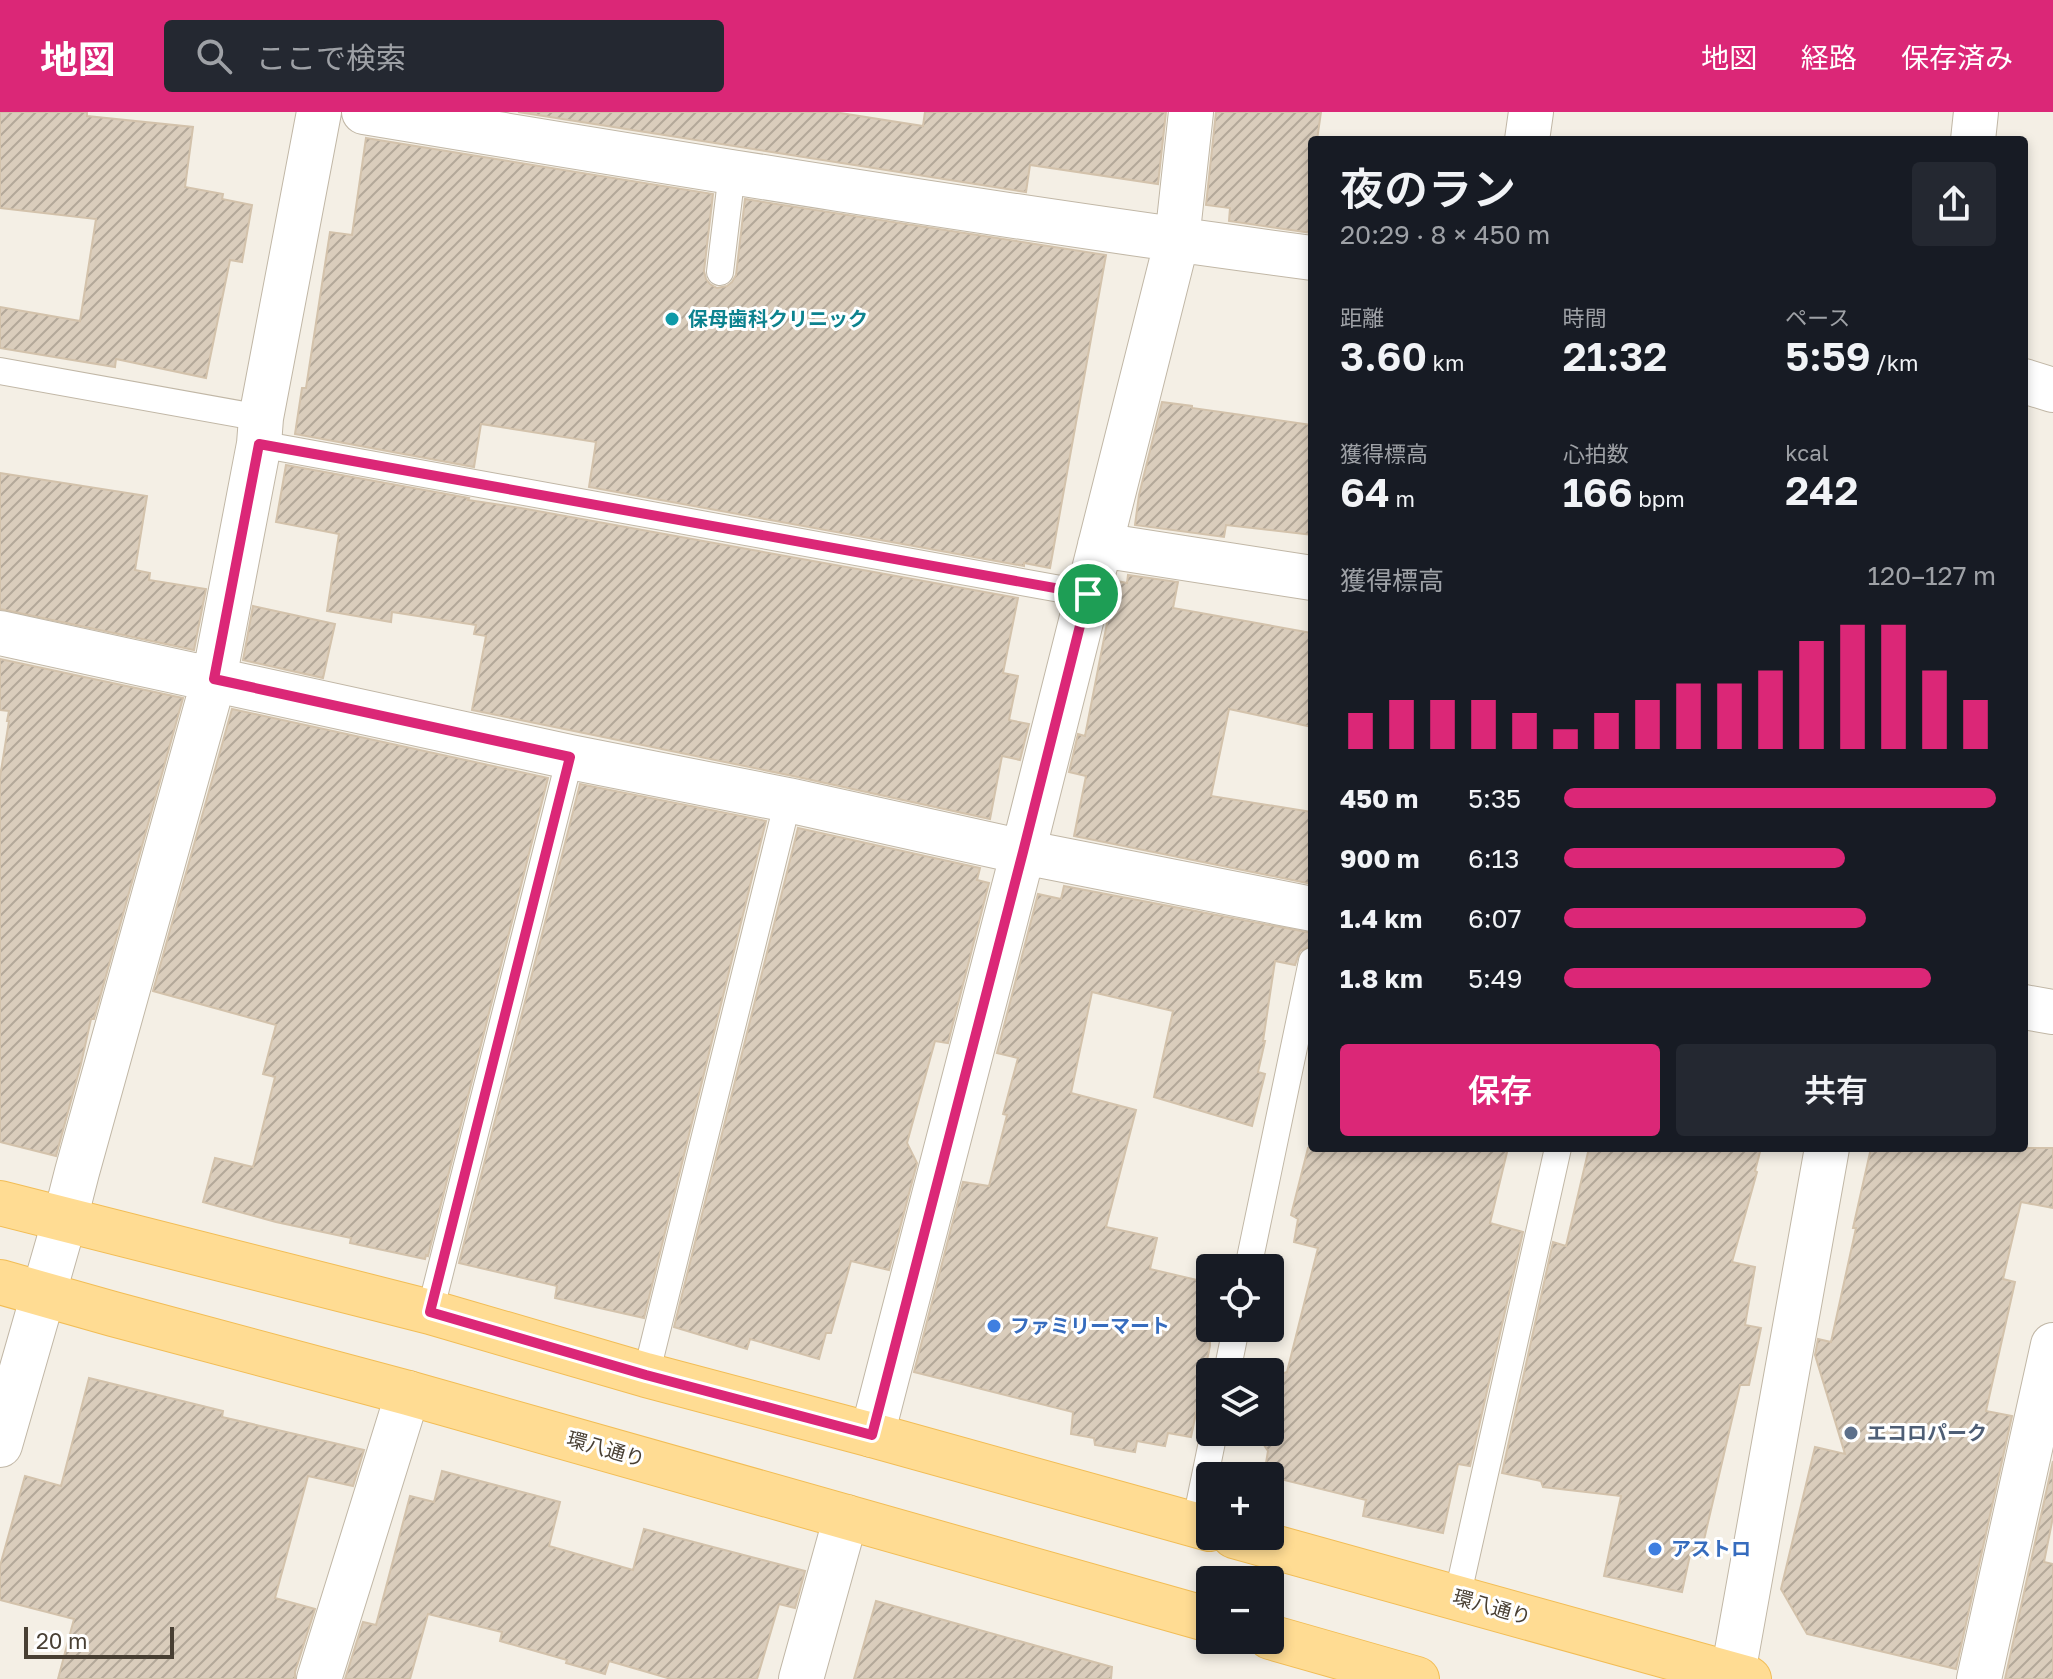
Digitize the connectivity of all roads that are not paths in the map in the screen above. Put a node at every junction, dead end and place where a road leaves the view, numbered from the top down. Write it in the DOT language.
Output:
graph roads {
  1 [pos="319,112"];
  2 [pos="364,112"];
  3 [pos="1191,112"];
  4 [pos="1531,112"];
  5 [pos="1976,112"];
  6 [pos="1528,136"];
  7 [pos="1973,136"];
  8 [pos="732,172"];
  9 [pos="1177,240"];
  10 [pos="1308,257"];
  11 [pos="720,272"];
  12 [pos="0,371"];
  13 [pos="2028,382"];
  14 [pos="2053,390"];
  15 [pos="260,431"];
  16 [pos="1100,545"];
  17 [pos="1308,577"];
  18 [pos="1088,594"];
  19 [pos="0,633"];
  20 [pos="214,679"];
  21 [pos="570,757"];
  22 [pos="788,800"];
  23 [pos="1023,852"];
  24 [pos="1308,908"];
  25 [pos="1308,980"];
  26 [pos="2028,1008"];
  27 [pos="2053,1012"];
  28 [pos="1557,1152"];
  29 [pos="1826,1152"];
  30 [pos="0,1203"];
  31 [pos="65,1219"];
  32 [pos="1251,1254"];
  33 [pos="0,1282"];
  34 [pos="43,1295"];
  35 [pos="430,1312"];
  36 [pos="2053,1345"];
  37 [pos="646,1375"];
  38 [pos="408,1393"];
  39 [pos="872,1435"];
  40 [pos="0,1445"];
  41 [pos="846,1517"];
  42 [pos="1196,1525"];
  43 [pos="1284,1550"];
  44 [pos="1457,1598"];
  45 [pos="1196,1616"];
  46 [pos="1284,1641"];
  47 [pos="1738,1677"];
  48 [pos="319,1679"];
  49 [pos="801,1679"];
  50 [pos="1417,1679"];
  51 [pos="1979,1679"];
  1 -- 15 [label="street"];
  2 -- 8 [label="street"];
  3 -- 9 [label="street"];
  4 -- 6 [label="street"];
  5 -- 7 [label="street"];
  8 -- 9 [label="street"];
  8 -- 11 [label="lane"];
  9 -- 10 [label="street"];
  9 -- 16 [label="street"];
  12 -- 15 [label="lane"];
  13 -- 14 [label="street"];
  15 -- 18 [label="lane"];
  15 -- 20 [label="street"];
  16 -- 17 [label="street"];
  16 -- 18 [label="street"];
  18 -- 23 [label="street"];
  19 -- 20 [label="street"];
  20 -- 21 [label="street"];
  20 -- 31 [label="street"];
  21 -- 22 [label="street"];
  21 -- 35 [label="lane"];
  22 -- 23 [label="street"];
  22 -- 37 [label="lane"];
  23 -- 24 [label="street"];
  23 -- 39 [label="street"];
  25 -- 32 [label="lane"];
  26 -- 27 [label="street"];
  28 -- 44 [label="lane"];
  29 -- 47 [label="street"];
  30 -- 31 [label="main road, 環八通り"];
  31 -- 34 [label="street"];
  31 -- 35 [label="main road, 環八通り"];
  33 -- 34 [label="main road, 環八通り"];
  34 -- 38 [label="main road, 環八通り"];
  34 -- 40 [label="street"];
  35 -- 37 [label="main road, 環八通り"];
  36 -- 51 [label="street"];
  37 -- 39 [label="main road, 環八通り"];
  38 -- 41 [label="main road, 環八通り"];
  38 -- 48 [label="street"];
  39 -- 42 [label="main road, 環八通り"];
  41 -- 45 [label="main road, 環八通り"];
  41 -- 49 [label="street"];
  43 -- 44 [label="main road, 環八通り"];
  44 -- 47 [label="main road, 環八通り"];
  46 -- 50 [label="main road"];
}
